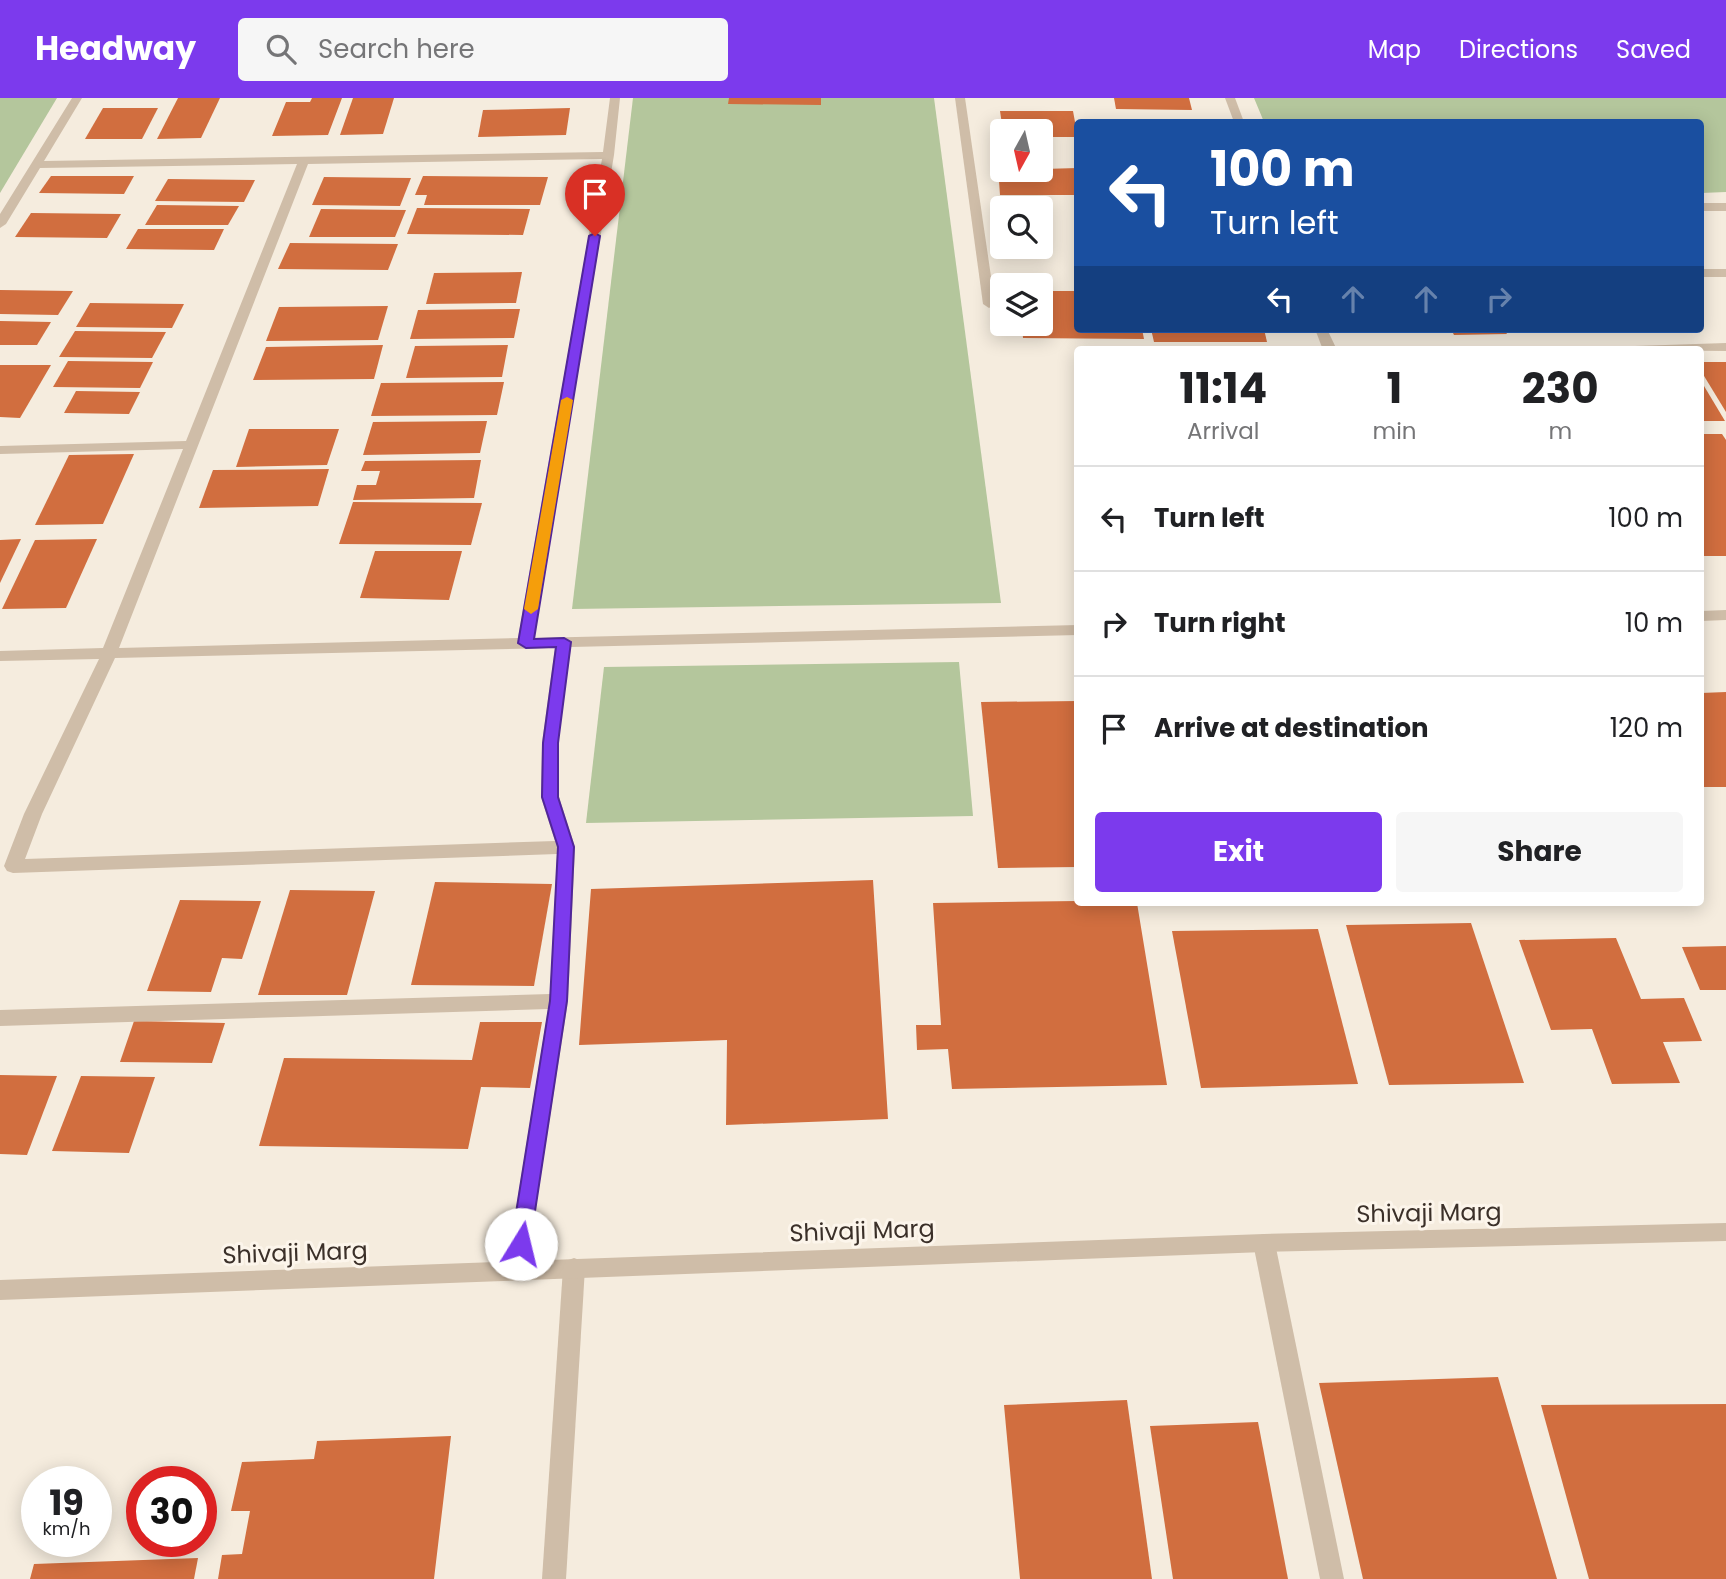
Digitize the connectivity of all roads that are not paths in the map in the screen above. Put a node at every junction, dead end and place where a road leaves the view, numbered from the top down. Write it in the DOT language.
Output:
graph roads {
  1 [pos="77,98"];
  2 [pos="615,98"];
  3 [pos="960,98"];
  4 [pos="1230,98"];
  5 [pos="1238,119"];
  6 [pos="608,155"];
  7 [pos="304,160"];
  8 [pos="36,165"];
  9 [pos="1704,207"];
  10 [pos="1726,207"];
  11 [pos="0,224"];
  12 [pos="1704,273"];
  13 [pos="1726,273"];
  14 [pos="989,303"];
  15 [pos="1726,347"];
  16 [pos="1704,348"];
  17 [pos="191,445"];
  18 [pos="0,450"];
  19 [pos="1704,615"];
  20 [pos="1726,615"];
  21 [pos="1074,629"];
  22 [pos="564,642"];
  23 [pos="526,643"];
  24 [pos="109,654"];
  25 [pos="0,656"];
  26 [pos="566,847"];
  27 [pos="6,866"];
  28 [pos="559,1001"];
  29 [pos="0,1018"];
  30 [pos="1726,1232"];
  31 [pos="1264,1243"];
  32 [pos="573,1268"];
  33 [pos="517,1271"];
  34 [pos="0,1290"];
  35 [pos="554,1579"];
  36 [pos="1332,1579"];
  1 -- 8 [label="street"];
  2 -- 6 [label="street"];
  3 -- 14 [label="street"];
  4 -- 5 [label="street"];
  6 -- 7 [label="street"];
  6 -- 23 [label="street"];
  7 -- 8 [label="street"];
  7 -- 17 [label="street"];
  8 -- 11 [label="street"];
  9 -- 10 [label="street"];
  12 -- 13 [label="street"];
  15 -- 16 [label="street"];
  17 -- 18 [label="street"];
  17 -- 24 [label="street"];
  19 -- 20 [label="street"];
  21 -- 22 [label="street"];
  22 -- 23 [label="street"];
  22 -- 26 [label="street"];
  23 -- 24 [label="street"];
  24 -- 25 [label="street"];
  24 -- 27 [label="street"];
  26 -- 27 [label="street"];
  26 -- 28 [label="street"];
  28 -- 29 [label="street"];
  28 -- 33 [label="street"];
  30 -- 31 [label="street, Shivaji Marg"];
  31 -- 32 [label="street, Shivaji Marg"];
  31 -- 36 [label="street"];
  32 -- 33 [label="street, Shivaji Marg"];
  32 -- 35 [label="street"];
  33 -- 34 [label="street, Shivaji Marg"];
}
